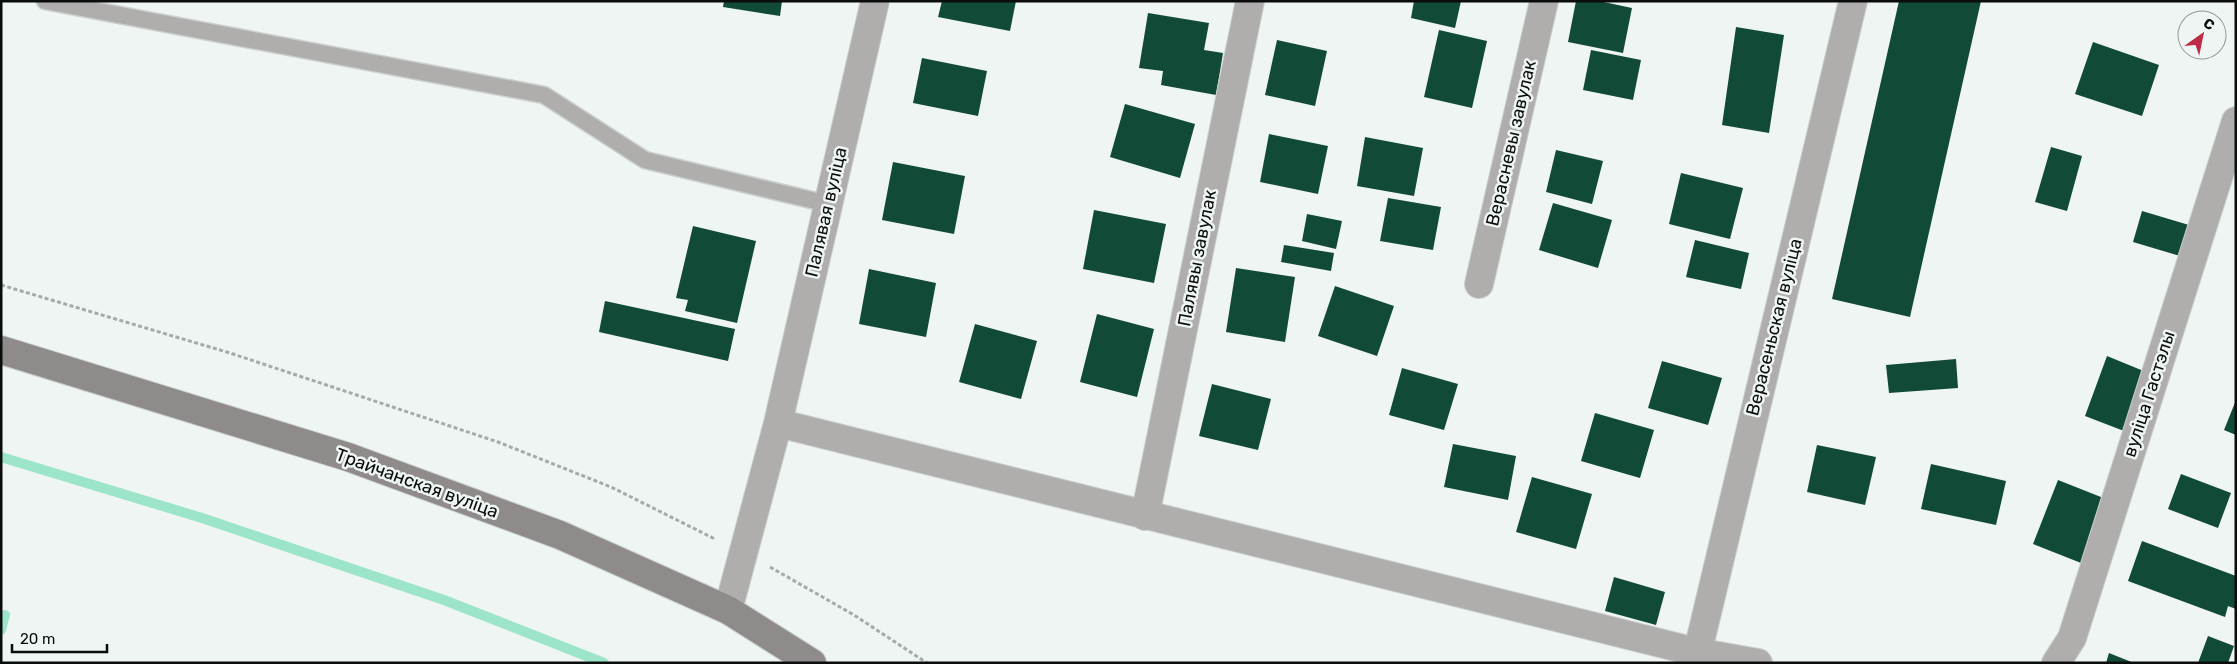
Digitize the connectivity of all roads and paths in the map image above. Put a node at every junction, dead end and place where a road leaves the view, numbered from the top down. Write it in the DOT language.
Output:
graph roads {
  1 [pos="45,1"];
  2 [pos="874,1"];
  3 [pos="1250,1"];
  4 [pos="1544,1"];
  5 [pos="1853,1"];
  6 [pos="2236,121"];
  7 [pos="828,204"];
  8 [pos="1479,284"];
  9 [pos="1,285"];
  10 [pos="1,350"];
  11 [pos="778,423"];
  12 [pos="1145,516"];
  13 [pos="743,553"];
  14 [pos="728,610"];
  15 [pos="1695,657"];
  16 [pos="812,663"];
  17 [pos="927,663"];
  18 [pos="1758,663"];
  19 [pos="2056,663"];
  1 -- 7 [label="lane"];
  2 -- 7 [label="street, Палявая вуліца"];
  3 -- 12 [label="street, Палявы завулак"];
  4 -- 8 [label="street, Верасневы завулак"];
  5 -- 15 [label="street, Верасеньская вуліца"];
  6 -- 19 [label="street, вуліца Гастэлы"];
  7 -- 11 [label="street, Палявая вуліца"];
  9 -- 13 [label="path"];
  10 -- 14 [label="street, Трайчанская вуліца"];
  11 -- 12 [label="street"];
  11 -- 13 [label="street, Палявая вуліца"];
  12 -- 15 [label="street"];
  13 -- 14 [label="street, Палявая вуліца"];
  13 -- 17 [label="path"];
  14 -- 16 [label="street, Трайчанская вуліца"];
  15 -- 18 [label="street"];
}
